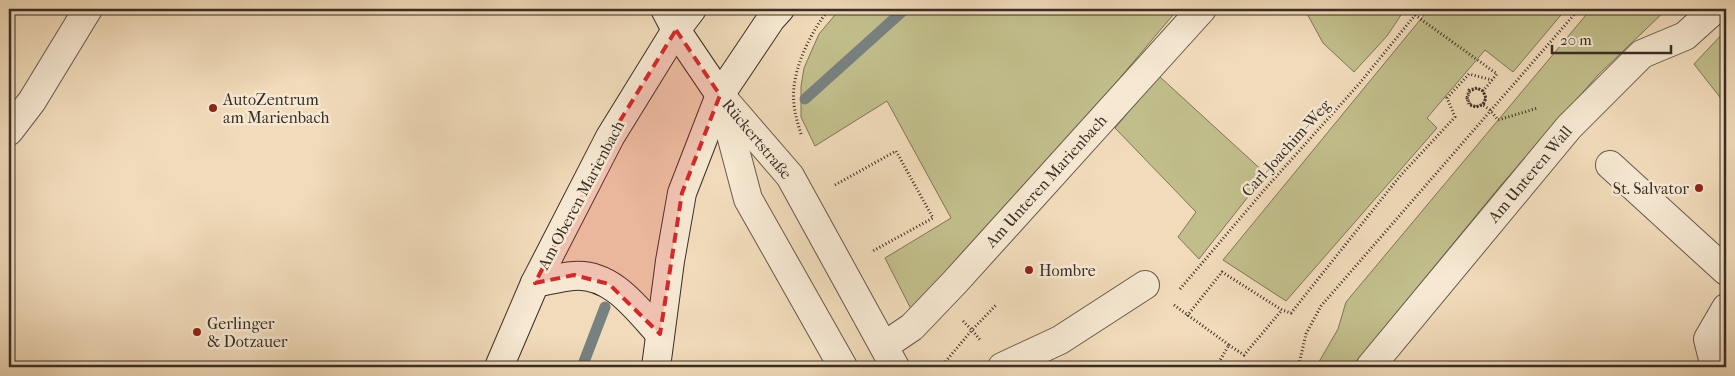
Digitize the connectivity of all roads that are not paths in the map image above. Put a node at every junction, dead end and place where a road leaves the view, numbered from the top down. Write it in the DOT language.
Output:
graph roads {
  1 [pos="88,9"];
  2 [pos="780,9"];
  3 [pos="1202,9"];
  4 [pos="1714,9"];
  5 [pos="678,16"];
  6 [pos="720,94"];
  7 [pos="9,131"];
  8 [pos="1610,166"];
  9 [pos="1726,271"];
  10 [pos="535,283"];
  11 [pos="1145,285"];
  12 [pos="1726,308"];
  13 [pos="660,334"];
  14 [pos="889,357"];
  15 [pos="499,367"];
  16 [pos="656,367"];
  17 [pos="843,367"];
  18 [pos="1002,367"];
  19 [pos="1370,367"];
  20 [pos="1715,367"];
  1 -- 7 [label="street"];
  2 -- 6 [label="street"];
  3 -- 14 [label="street, Am Unteren Marienbach"];
  4 -- 19 [label="street, Am Unteren Wall"];
  5 -- 6 [label="street"];
  5 -- 10 [label="street, Am Oberen Marienbach"];
  6 -- 13 [label="street"];
  6 -- 14 [label="street, Rückertstraße"];
  6 -- 17 [label="street, Rückertstraße"];
  8 -- 9 [label="street"];
  10 -- 13 [label="street"];
  10 -- 15 [label="street, Am Oberen Marienbach"];
  11 -- 18 [label="street"];
  12 -- 20 [label="street"];
  13 -- 16 [label="street"];
}
